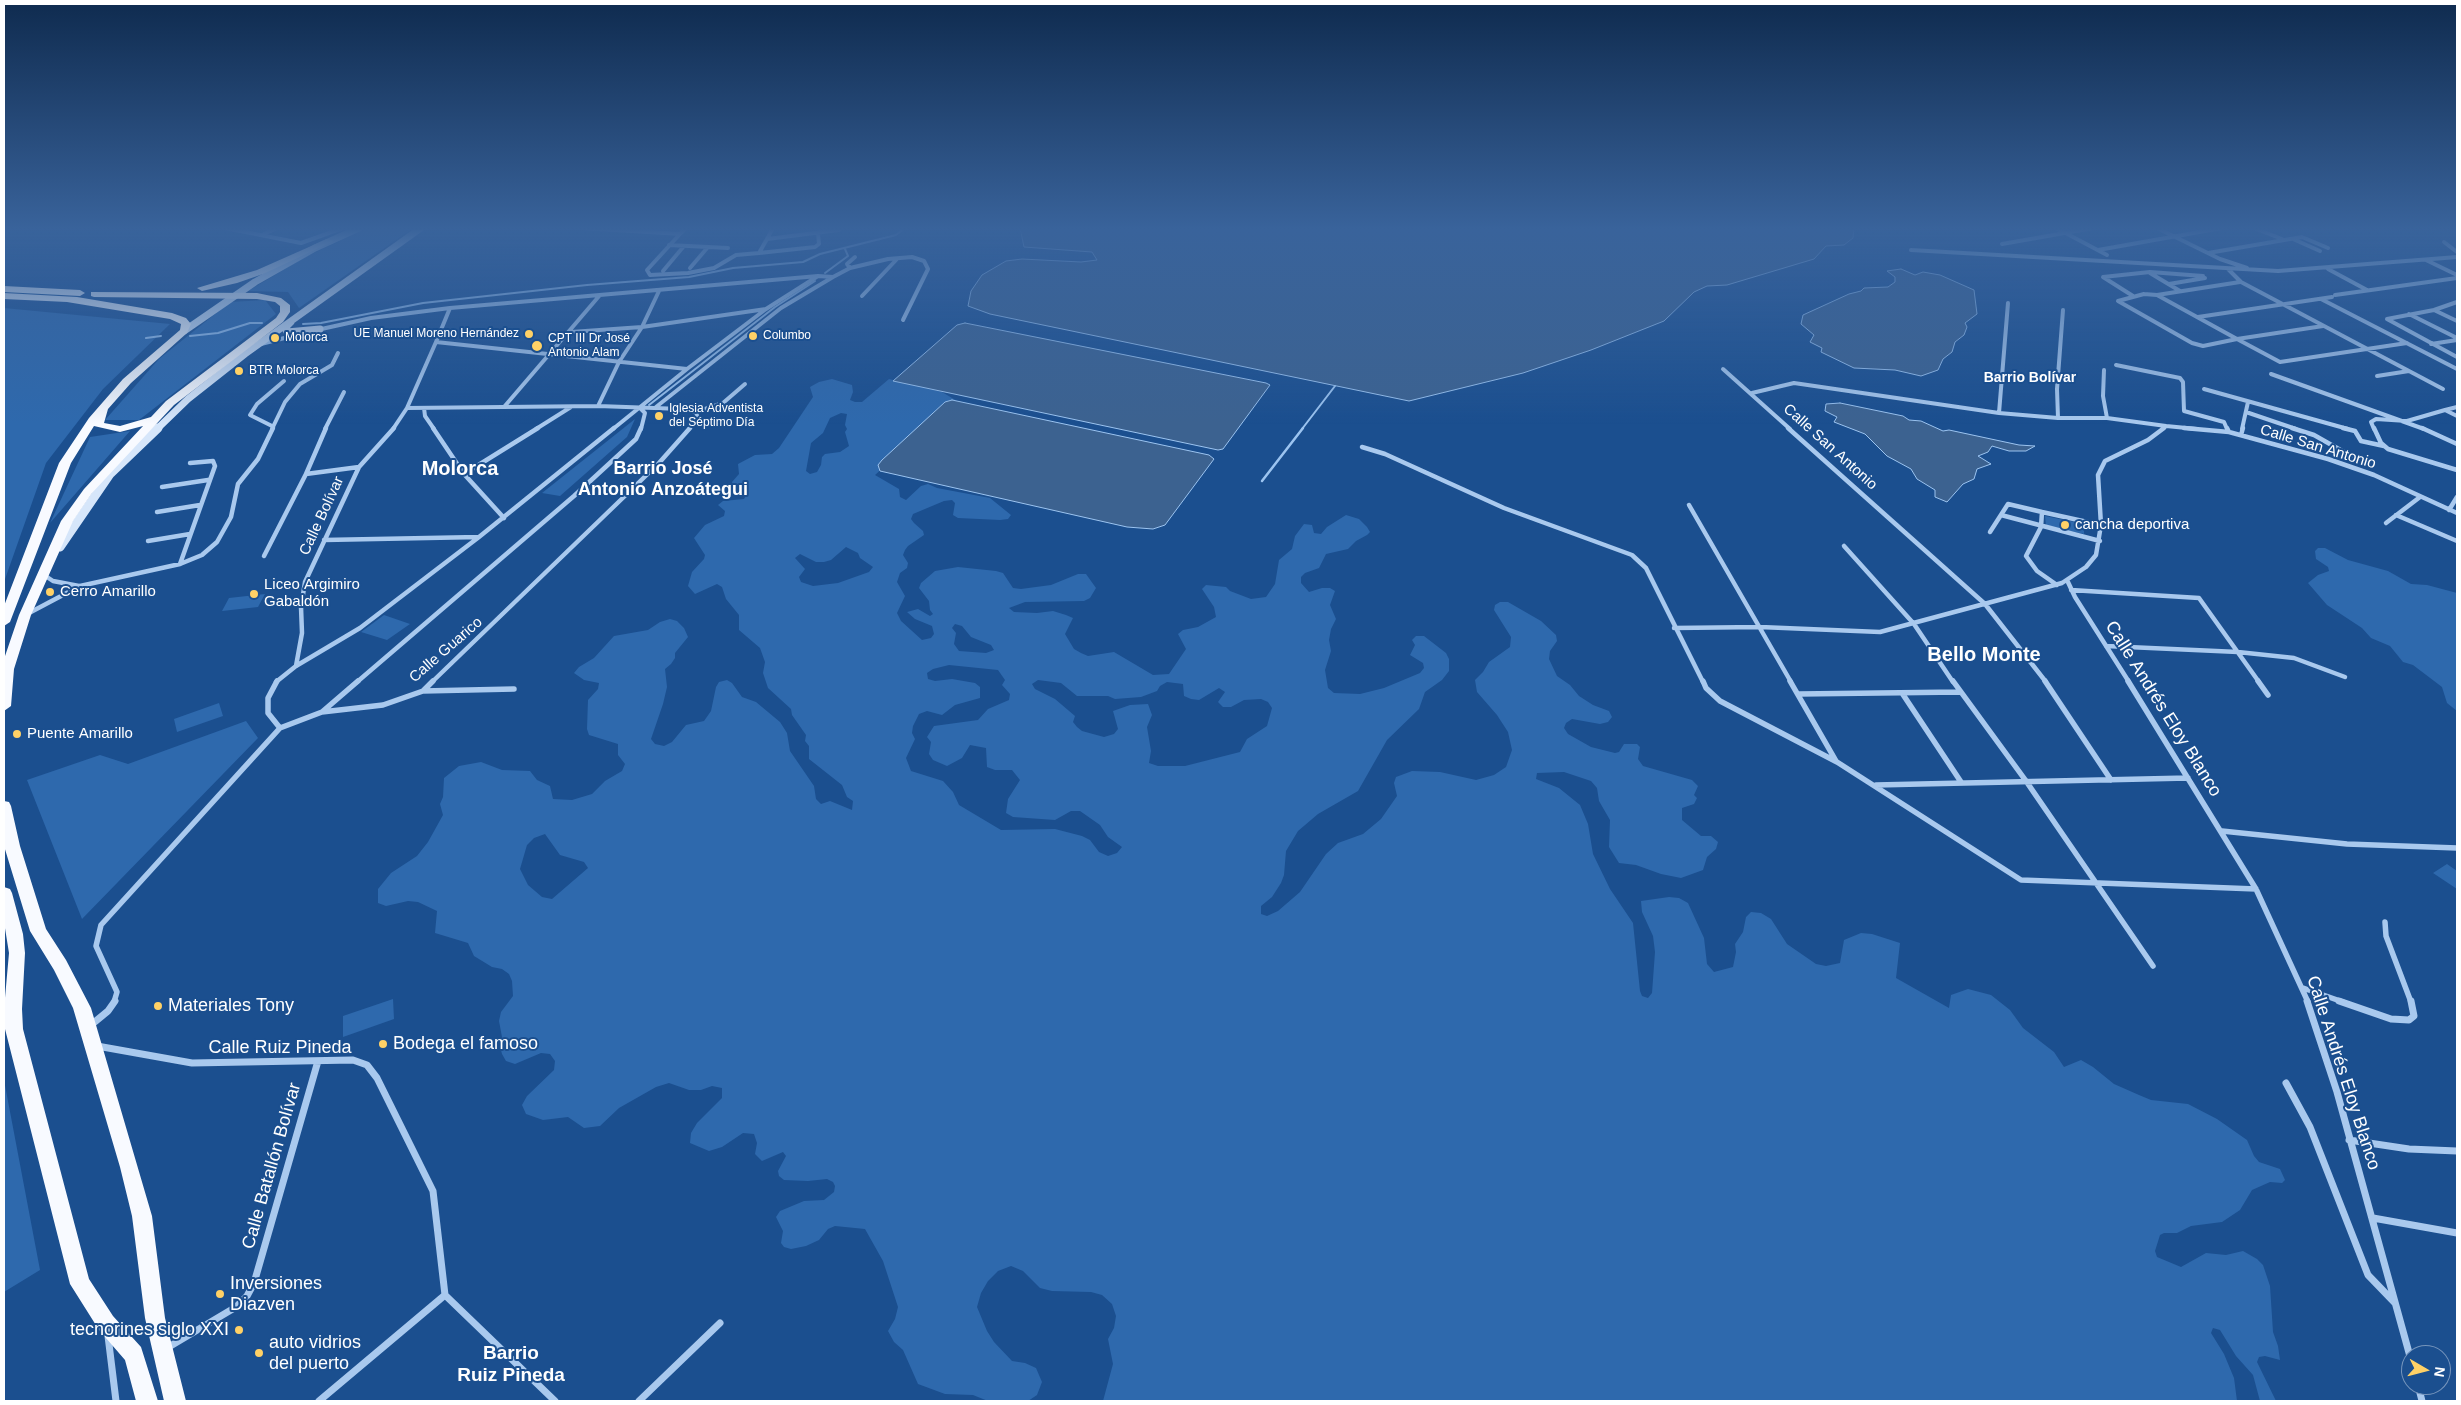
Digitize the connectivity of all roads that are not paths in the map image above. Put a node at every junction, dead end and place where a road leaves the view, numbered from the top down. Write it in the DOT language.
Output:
graph roads {
  1 [pos="86,294"];
  2 [pos="94,294"];
  3 [pos="132,294"];
  4 [pos="138,294"];
  5 [pos="329,294"];
  6 [pos="621,294"];
  7 [pos="658,294"];
  8 [pos="789,294"];
  9 [pos="804,294"];
  10 [pos="864,294"];
  11 [pos="915,294"];
  12 [pos="2130,294"];
  13 [pos="2165,294"];
  14 [pos="2261,294"];
  15 [pos="2347,294"];
  16 [pos="234,295"];
  17 [pos="600,295"];
  18 [pos="2157,295"];
  19 [pos="4,296"];
  20 [pos="862,296"];
  21 [pos="2134,296"];
  22 [pos="2321,299"];
  23 [pos="69,300"];
  24 [pos="2457,302"];
  25 [pos="2008,303"];
  26 [pos="2280,304"];
  27 [pos="450,308"];
  28 [pos="766,308"];
  29 [pos="2063,310"];
  30 [pos="2434,310"];
  31 [pos="2409,314"];
  32 [pos="2198,317"];
  33 [pos="294,319"];
  34 [pos="902,320"];
  35 [pos="2457,322"];
  36 [pos="2323,326"];
  37 [pos="642,327"];
  38 [pos="320,329"];
  39 [pos="184,331"];
  40 [pos="571,332"];
  41 [pos="271,336"];
  42 [pos="2237,339"];
  43 [pos="2457,339"];
  44 [pos="436,342"];
  45 [pos="2407,343"];
  46 [pos="259,344"];
  47 [pos="2431,344"];
  48 [pos="2366,348"];
  49 [pos="338,352"];
  50 [pos="548,355"];
  51 [pos="2457,357"];
  52 [pos="619,362"];
  53 [pos="2116,364"];
  54 [pos="2457,368"];
  55 [pos="687,369"];
  56 [pos="1723,369"];
  57 [pos="2104,370"];
  58 [pos="2409,371"];
  59 [pos="2271,374"];
  60 [pos="2377,376"];
  61 [pos="284,381"];
  62 [pos="745,384"];
  63 [pos="2204,389"];
  64 [pos="2443,389"];
  65 [pos="344,392"];
  66 [pos="1752,393"];
  67 [pos="2248,402"];
  68 [pos="573,406"];
  69 [pos="598,406"];
  70 [pos="504,407"];
  71 [pos="2457,407"];
  72 [pos="103,408"];
  73 [pos="407,408"];
  74 [pos="424,408"];
  75 [pos="640,408"];
  76 [pos="656,408"];
  77 [pos="2445,410"];
  78 [pos="696,412"];
  79 [pos="2246,412"];
  80 [pos="1999,413"];
  81 [pos="2457,416"];
  82 [pos="2058,418"];
  83 [pos="2107,418"];
  84 [pos="154,419"];
  85 [pos="2407,421"];
  86 [pos="272,426"];
  87 [pos="2166,426"];
  88 [pos="2229,432"];
  89 [pos="2241,435"];
  90 [pos="2457,444"];
  91 [pos="2384,446"];
  92 [pos="1362,447"];
  93 [pos="2351,456"];
  94 [pos="190,463"];
  95 [pos="359,467"];
  96 [pos="2457,470"];
  97 [pos="306,474"];
  98 [pos="464,474"];
  99 [pos="208,480"];
  100 [pos="162,487"];
  101 [pos="2420,497"];
  102 [pos="2457,497"];
  103 [pos="200,504"];
  104 [pos="1689,506"];
  105 [pos="2449,510"];
  106 [pos="157,512"];
  107 [pos="2042,512"];
  108 [pos="2457,512"];
  109 [pos="2001,515"];
  110 [pos="2396,515"];
  111 [pos="504,518"];
  112 [pos="2386,523"];
  113 [pos="2101,525"];
  114 [pos="2042,527"];
  115 [pos="1990,532"];
  116 [pos="190,534"];
  117 [pos="479,537"];
  118 [pos="324,540"];
  119 [pos="2100,540"];
  120 [pos="148,541"];
  121 [pos="2457,541"];
  122 [pos="1844,546"];
  123 [pos="264,556"];
  124 [pos="180,564"];
  125 [pos="46,571"];
  126 [pos="2067,580"];
  127 [pos="2056,585"];
  128 [pos="80,586"];
  129 [pos="2071,590"];
  130 [pos="1985,604"];
  131 [pos="25,615"];
  132 [pos="4,622"];
  133 [pos="1914,624"];
  134 [pos="1674,628"];
  135 [pos="1760,628"];
  136 [pos="2106,646"];
  137 [pos="2238,652"];
  138 [pos="296,666"];
  139 [pos="2345,677"];
  140 [pos="514,689"];
  141 [pos="423,692"];
  142 [pos="1960,692"];
  143 [pos="1798,694"];
  144 [pos="1902,694"];
  145 [pos="2268,695"];
  146 [pos="4,706"];
  147 [pos="322,712"];
  148 [pos="280,728"];
  149 [pos="1837,762"];
  150 [pos="2188,778"];
  151 [pos="2111,780"];
  152 [pos="2026,781"];
  153 [pos="1961,782"];
  154 [pos="1875,785"];
  155 [pos="4,806"];
  156 [pos="2222,831"];
  157 [pos="2457,848"];
  158 [pos="2097,884"];
  159 [pos="2256,889"];
  160 [pos="4,893"];
  161 [pos="2385,922"];
  162 [pos="2153,966"];
  163 [pos="2303,988"];
  164 [pos="87,1028"];
  165 [pos="94,1046"];
  166 [pos="318,1061"];
  167 [pos="2286,1083"];
  168 [pos="2349,1140"];
  169 [pos="2457,1151"];
  170 [pos="2373,1218"];
  171 [pos="2457,1233"];
  172 [pos="445,1295"];
  173 [pos="2396,1303"];
  174 [pos="106,1323"];
  175 [pos="720,1323"];
  176 [pos="2407,1345"];
  177 [pos="162,1351"];
  178 [pos="116,1401"];
  179 [pos="147,1401"];
  180 [pos="175,1401"];
  181 [pos="319,1401"];
  182 [pos="555,1401"];
  183 [pos="639,1401"];
  1 -- 2 [label="highway"];
  2 -- 3 [label="highway"];
  2 -- 23 [label="highway"];
  3 -- 4 [label="highway"];
  3 -- 16 [label="highway"];
  5 -- 33 [label="main road"];
  6 -- 17 [label="street"];
  7 -- 37 [label="street"];
  8 -- 28 [label="street"];
  9 -- 76 [label="street"];
  10 -- 20 [label="street"];
  11 -- 34 [label="street"];
  12 -- 21 [label="street"];
  13 -- 18 [label="street"];
  14 -- 26 [label="street"];
  15 -- 22 [label="street"];
  16 -- 39 [label="main road"];
  16 -- 84 [label="highway"];
  17 -- 27 [label="street"];
  17 -- 40 [label="street"];
  18 -- 21 [label="street"];
  18 -- 32 [label="street"];
  19 -- 23 [label="highway"];
  21 -- 42 [label="street"];
  22 -- 26 [label="street"];
  22 -- 45 [label="street"];
  23 -- 39 [label="highway"];
  24 -- 30 [label="street"];
  25 -- 80 [label="street"];
  26 -- 32 [label="street"];
  26 -- 36 [label="street"];
  27 -- 38 [label="street"];
  27 -- 44 [label="street, Calle Bolívar"];
  28 -- 37 [label="street"];
  28 -- 55 [label="street"];
  29 -- 82 [label="street"];
  30 -- 31 [label="street"];
  30 -- 35 [label="street"];
  31 -- 43 [label="street"];
  31 -- 47 [label="street"];
  32 -- 42 [label="street"];
  33 -- 38 [label="main road"];
  33 -- 41 [label="main road"];
  36 -- 42 [label="street"];
  36 -- 48 [label="street"];
  37 -- 40 [label="street"];
  37 -- 52 [label="street"];
  38 -- 46 [label="street"];
  39 -- 72 [label="highway"];
  40 -- 50 [label="street"];
  41 -- 46 [label="main road"];
  41 -- 84 [label="highway"];
  42 -- 48 [label="street"];
  43 -- 47 [label="street"];
  44 -- 50 [label="street"];
  44 -- 73 [label="street, Calle Bolívar"];
  45 -- 48 [label="street"];
  45 -- 54 [label="street"];
  46 -- 125 [label="main road"];
  47 -- 51 [label="street"];
  48 -- 58 [label="street"];
  49 -- 86 [label="street"];
  50 -- 52 [label="street"];
  50 -- 70 [label="street"];
  52 -- 55 [label="street"];
  52 -- 69 [label="street"];
  53 -- 88 [label="street"];
  55 -- 75 [label="street"];
  56 -- 66 [label="street"];
  57 -- 83 [label="street"];
  58 -- 60 [label="street"];
  58 -- 64 [label="street"];
  59 -- 85 [label="street"];
  61 -- 86 [label="street"];
  62 -- 78 [label="street"];
  63 -- 67 [label="street"];
  65 -- 97 [label="street"];
  66 -- 80 [label="street, Calle San Antonio"];
  66 -- 130 [label="street, Calle San Antonio"];
  67 -- 79 [label="street"];
  67 -- 91 [label="street"];
  68 -- 69 [label="street"];
  68 -- 70 [label="street"];
  68 -- 98 [label="street"];
  69 -- 75 [label="street"];
  70 -- 74 [label="street"];
  71 -- 77 [label="street"];
  72 -- 84 [label="highway"];
  72 -- 132 [label="highway"];
  73 -- 74 [label="street"];
  73 -- 95 [label="street, Calle Bolívar"];
  74 -- 98 [label="street"];
  75 -- 76 [label="street"];
  75 -- 111 [label="street"];
  75 -- 147 [label="street"];
  76 -- 78 [label="street"];
  77 -- 81 [label="street"];
  77 -- 85 [label="street"];
  78 -- 141 [label="street, Calle Guarico"];
  79 -- 89 [label="street"];
  79 -- 93 [label="street"];
  80 -- 82 [label="street, Calle San Antonio"];
  82 -- 83 [label="street, Calle San Antonio"];
  83 -- 87 [label="street, Calle San Antonio"];
  84 -- 125 [label="highway"];
  85 -- 90 [label="street"];
  85 -- 91 [label="street"];
  86 -- 124 [label="street"];
  87 -- 88 [label="street, Calle San Antonio"];
  87 -- 113 [label="street"];
  88 -- 89 [label="street, Calle San Antonio"];
  89 -- 101 [label="street, Calle San Antonio"];
  91 -- 96 [label="street"];
  92 -- 134 [label="street"];
  94 -- 99 [label="street"];
  95 -- 97 [label="street"];
  95 -- 118 [label="street, Calle Bolívar"];
  97 -- 123 [label="street"];
  98 -- 111 [label="street"];
  99 -- 100 [label="street"];
  99 -- 103 [label="street"];
  101 -- 105 [label="street, Calle San Antonio"];
  101 -- 110 [label="street"];
  102 -- 105 [label="street"];
  103 -- 106 [label="street"];
  103 -- 116 [label="street"];
  104 -- 135 [label="street"];
  105 -- 108 [label="street, Calle San Antonio"];
  107 -- 109 [label="street"];
  107 -- 113 [label="street"];
  107 -- 114 [label="street"];
  109 -- 114 [label="street"];
  109 -- 115 [label="street"];
  110 -- 112 [label="street"];
  110 -- 121 [label="street"];
  111 -- 117 [label="street"];
  113 -- 119 [label="street"];
  114 -- 119 [label="street"];
  114 -- 127 [label="street"];
  116 -- 120 [label="street"];
  116 -- 124 [label="street"];
  117 -- 118 [label="street"];
  117 -- 138 [label="street"];
  118 -- 138 [label="street, Calle Bolívar"];
  119 -- 126 [label="street"];
  122 -- 133 [label="street"];
  124 -- 128 [label="street"];
  125 -- 128 [label="street"];
  125 -- 131 [label="highway"];
  126 -- 127 [label="street"];
  126 -- 129 [label="street, Calle Andrés Eloy Blanco"];
  127 -- 130 [label="street"];
  128 -- 131 [label="street"];
  129 -- 136 [label="street, Calle Andrés Eloy Blanco"];
  129 -- 137 [label="street"];
  130 -- 133 [label="street"];
  130 -- 151 [label="street, Calle San Antonio"];
  131 -- 146 [label="highway"];
  133 -- 135 [label="street"];
  133 -- 142 [label="street"];
  134 -- 135 [label="street"];
  134 -- 149 [label="street"];
  135 -- 143 [label="street"];
  136 -- 137 [label="street"];
  136 -- 150 [label="street, Calle Andrés Eloy Blanco"];
  137 -- 139 [label="street"];
  137 -- 145 [label="street"];
  138 -- 148 [label="street"];
  140 -- 141 [label="street"];
  141 -- 147 [label="street, Calle Guarico"];
  142 -- 144 [label="street"];
  142 -- 152 [label="street"];
  143 -- 144 [label="street"];
  143 -- 149 [label="street"];
  144 -- 153 [label="street"];
  147 -- 148 [label="street"];
  148 -- 164 [label="street"];
  149 -- 154 [label="street"];
  150 -- 151 [label="street"];
  150 -- 156 [label="street, Calle Andrés Eloy Blanco"];
  151 -- 152 [label="street"];
  152 -- 153 [label="street"];
  152 -- 158 [label="street"];
  153 -- 154 [label="street"];
  154 -- 158 [label="street"];
  155 -- 164 [label="highway"];
  156 -- 157 [label="street"];
  156 -- 159 [label="street, Calle Andrés Eloy Blanco"];
  158 -- 159 [label="street"];
  158 -- 162 [label="street"];
  159 -- 163 [label="street, Calle Andrés Eloy Blanco"];
  160 -- 174 [label="highway"];
  161 -- 163 [label="street"];
  163 -- 168 [label="street, Calle Andrés Eloy Blanco"];
  164 -- 165 [label="highway"];
  165 -- 166 [label="street, Calle Ruiz Pineda"];
  165 -- 177 [label="highway"];
  166 -- 172 [label="street, Calle Ruiz Pineda"];
  166 -- 177 [label="street, Calle Batallón Bolívar"];
  167 -- 173 [label="street"];
  168 -- 169 [label="street"];
  168 -- 170 [label="street, Calle Andrés Eloy Blanco"];
  170 -- 171 [label="street"];
  170 -- 173 [label="street, Calle Andrés Eloy Blanco"];
  172 -- 181 [label="street"];
  172 -- 182 [label="street"];
  173 -- 176 [label="street, Calle Andrés Eloy Blanco"];
  174 -- 178 [label="street"];
  174 -- 179 [label="highway"];
  175 -- 183 [label="street"];
  177 -- 180 [label="highway"];
}
